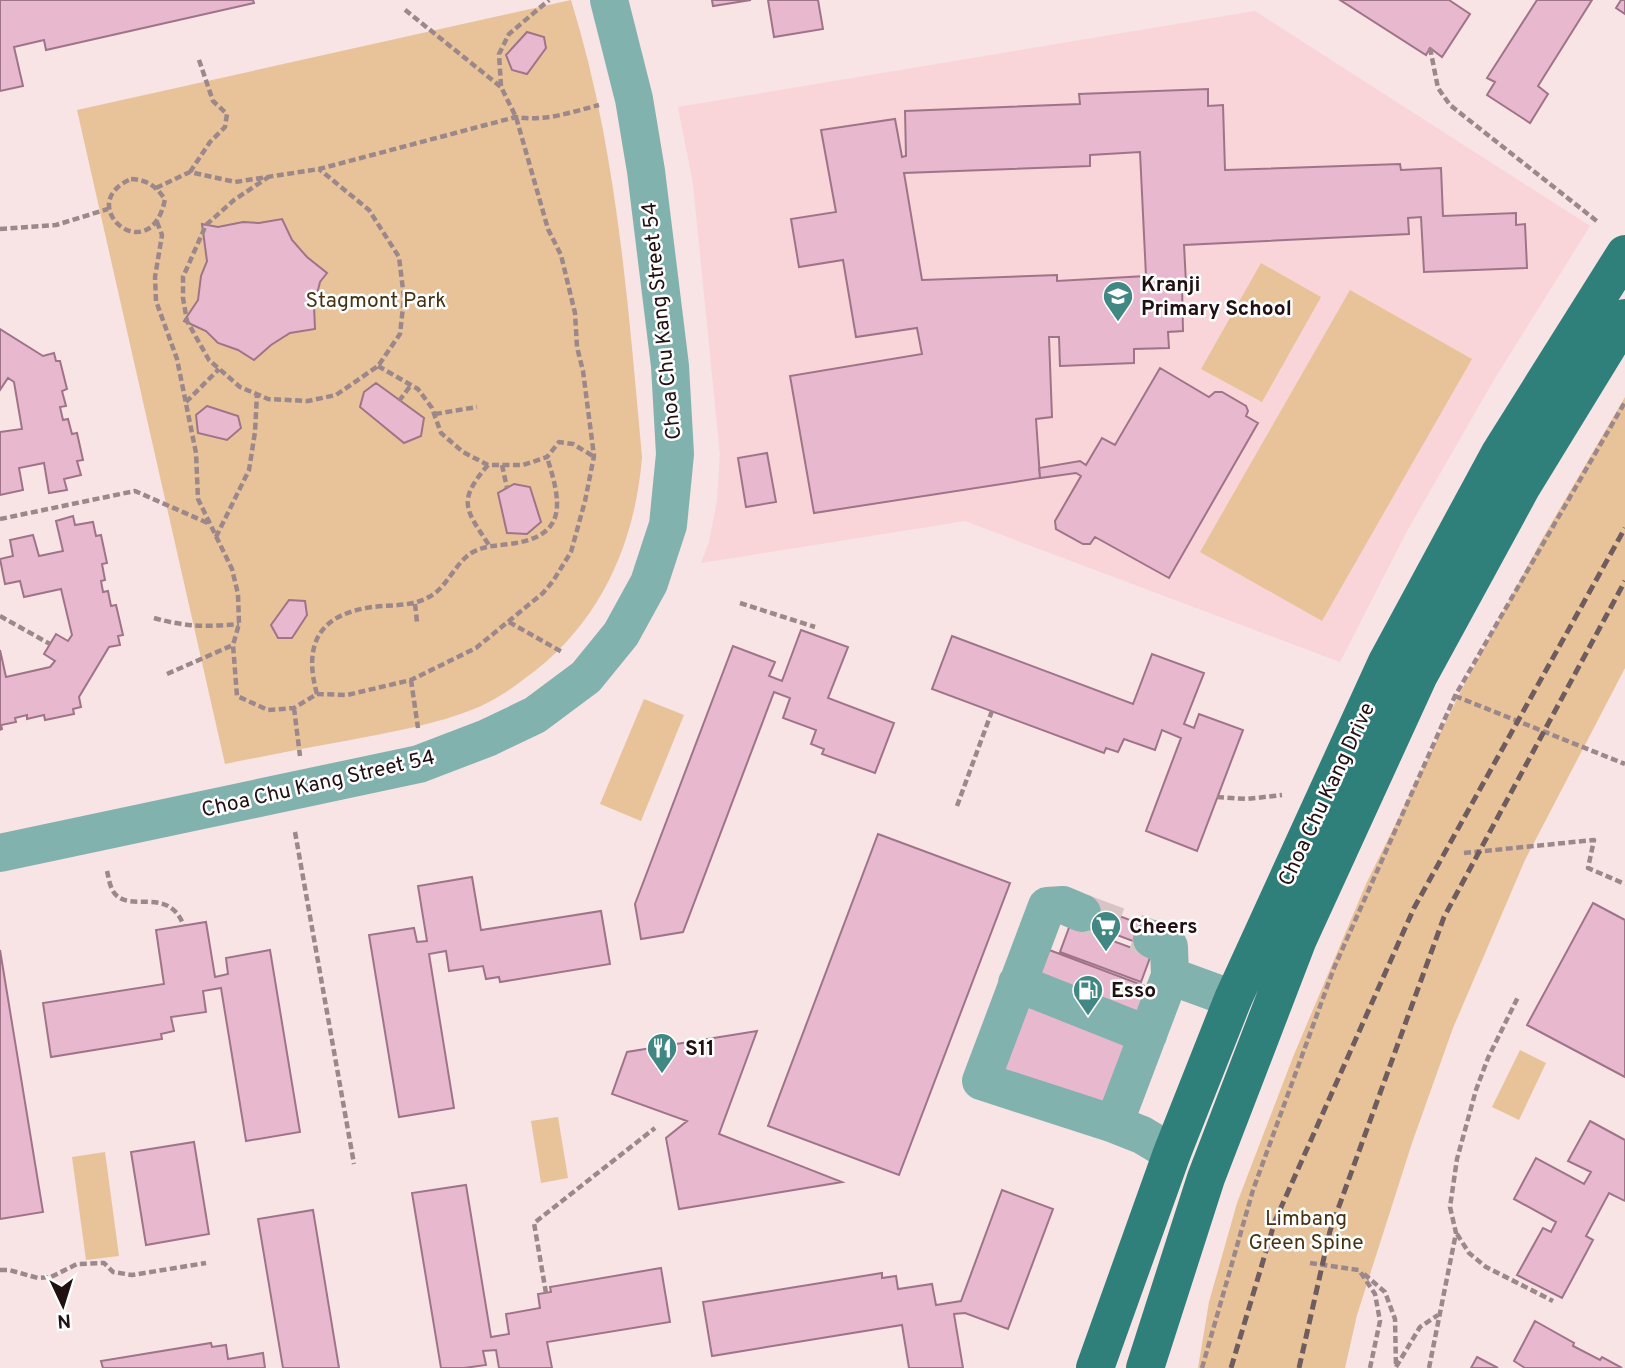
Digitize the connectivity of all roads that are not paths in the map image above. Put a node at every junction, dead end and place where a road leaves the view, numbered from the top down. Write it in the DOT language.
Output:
graph roads {
  1 [pos="608,0"];
  2 [pos="1625,254"];
  3 [pos="1625,318"];
  4 [pos="0,853"];
  5 [pos="1082,913"];
  6 [pos="1152,939"];
  7 [pos="1170,976"];
  8 [pos="1017,983"];
  9 [pos="1233,999"];
  10 [pos="1148,1035"];
  11 [pos="1114,1124"];
  12 [pos="1172,1153"];
  13 [pos="1095,1368"];
  14 [pos="1145,1368"];
  1 -- 4 [label="street, Choa Chu Kang Street 54"];
  2 -- 9 [label="main road, Choa Chu Kang Drive"];
  3 -- 14 [label="main road, Choa Chu Kang Drive"];
  5 -- 8 [label="street"];
  6 -- 7 [label="street"];
  7 -- 9 [label="street"];
  7 -- 10 [label="street"];
  8 -- 10 [label="street"];
  8 -- 11 [label="street"];
  9 -- 12 [label="main road, Choa Chu Kang Drive"];
  10 -- 11 [label="street"];
  11 -- 12 [label="street"];
  12 -- 13 [label="main road, Choa Chu Kang Drive"];
}
